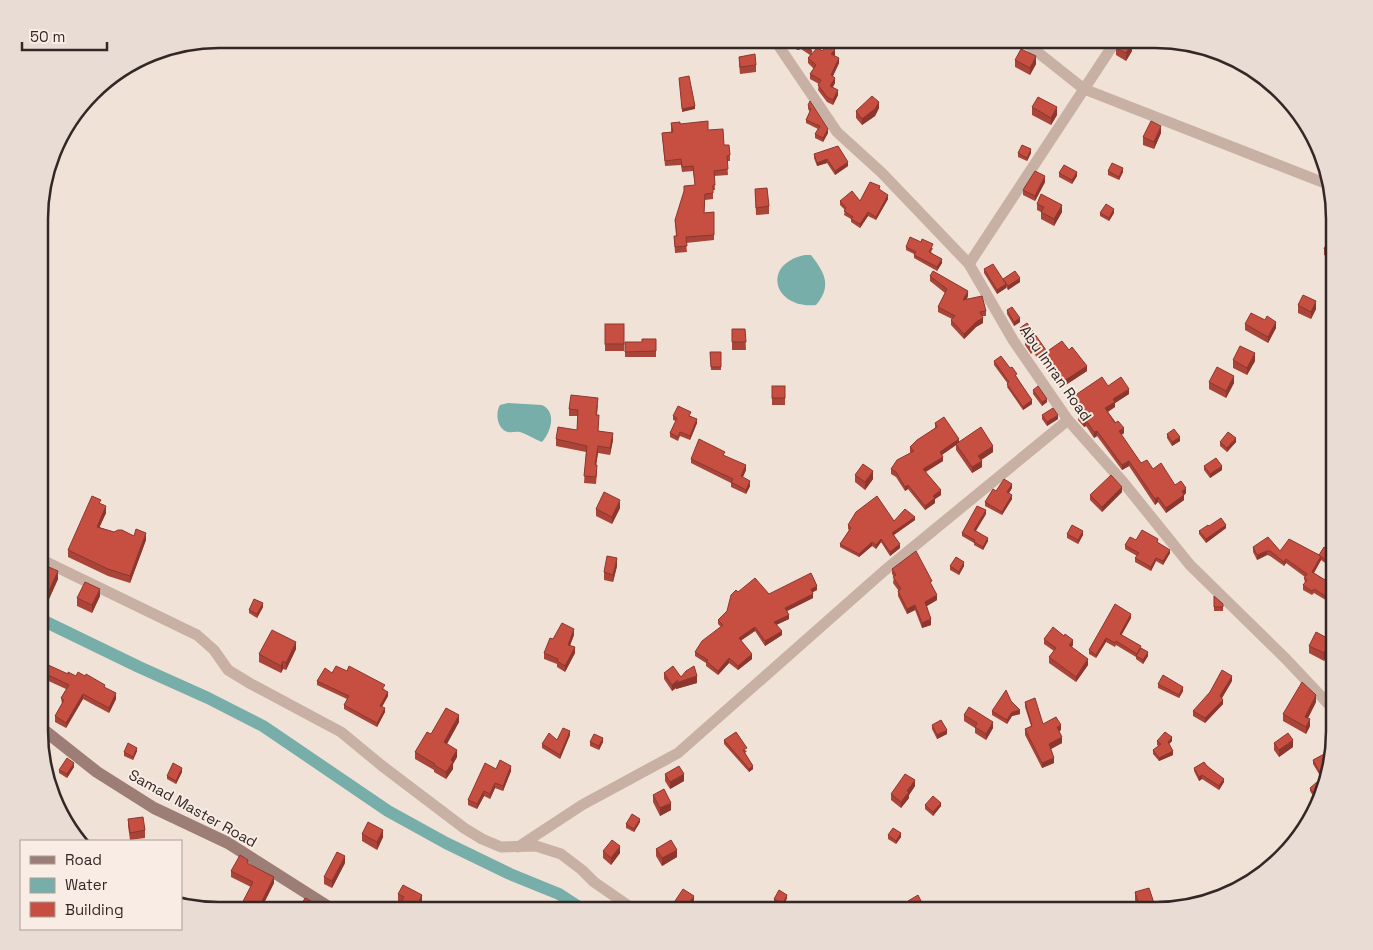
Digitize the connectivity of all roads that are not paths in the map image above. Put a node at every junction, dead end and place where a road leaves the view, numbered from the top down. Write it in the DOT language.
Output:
graph roads {
  1 [pos="780,48"];
  2 [pos="1032,48"];
  3 [pos="1111,48"];
  4 [pos="1084,89"];
  5 [pos="1321,182"];
  6 [pos="969,264"];
  7 [pos="1068,420"];
  8 [pos="48,563"];
  9 [pos="1325,700"];
  10 [pos="48,733"];
  11 [pos="518,846"];
  12 [pos="321,902"];
  13 [pos="623,902"];
  1 -- 6 [label="street, Abu Imran Road"];
  2 -- 4 [label="street"];
  3 -- 4 [label="street"];
  4 -- 5 [label="street"];
  4 -- 6 [label="street"];
  6 -- 7 [label="street, Abu Imran Road"];
  7 -- 9 [label="street, Abu Imran Road"];
  7 -- 11 [label="street"];
  8 -- 11 [label="street"];
  10 -- 12 [label="street, Samad Master Road"];
  11 -- 13 [label="street"];
}
